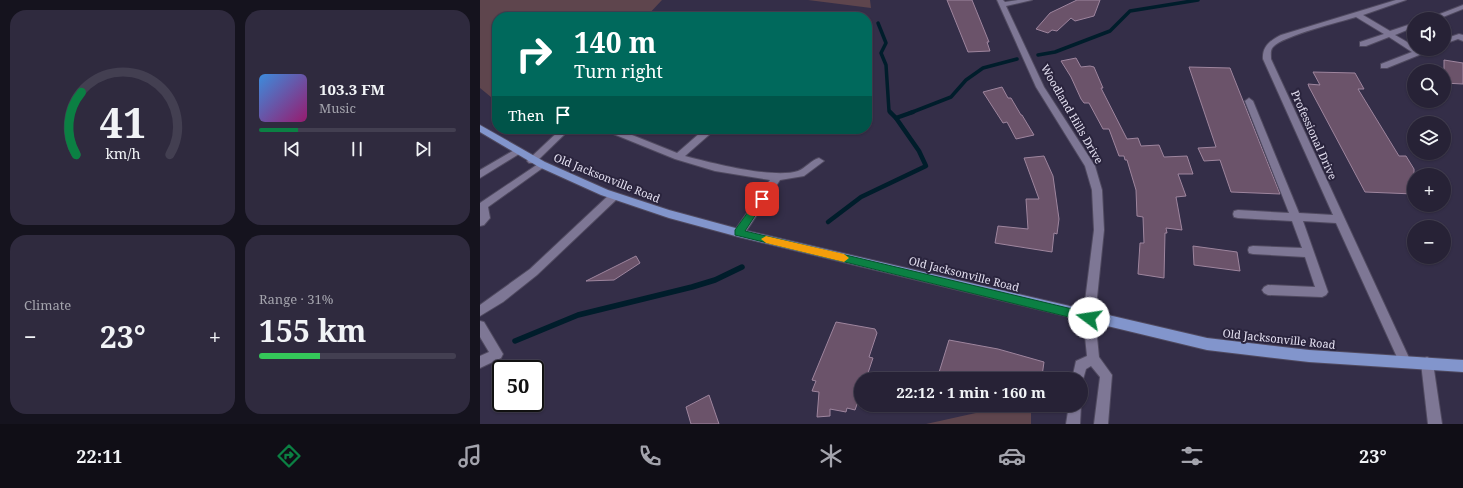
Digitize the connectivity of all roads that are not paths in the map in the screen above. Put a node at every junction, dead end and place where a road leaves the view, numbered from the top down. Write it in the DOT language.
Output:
graph roads {
  1 [pos="1029,0"];
  2 [pos="1403,0"];
  3 [pos="1001,2"];
  4 [pos="1463,7"];
  5 [pos="1450,12"];
  6 [pos="1357,14"];
  7 [pos="1407,28"];
  8 [pos="1389,34"];
  9 [pos="1462,37"];
  10 [pos="1451,40"];
  11 [pos="1363,44"];
  12 [pos="1407,45"];
  13 [pos="1408,56"];
  14 [pos="1384,66"];
  15 [pos="1249,101"];
  16 [pos="480,128"];
  17 [pos="562,134"];
  18 [pos="621,134"];
  19 [pos="701,134"];
  20 [pos="516,152"];
  21 [pos="678,157"];
  22 [pos="819,161"];
  23 [pos="537,163"];
  24 [pos="480,175"];
  25 [pos="777,177"];
  26 [pos="613,197"];
  27 [pos="481,208"];
  28 [pos="1238,214"];
  29 [pos="1296,217"];
  30 [pos="1340,219"];
  31 [pos="480,222"];
  32 [pos="739,233"];
  33 [pos="1253,250"];
  34 [pos="1307,253"];
  35 [pos="1268,290"];
  36 [pos="480,311"];
  37 [pos="1089,318"];
  38 [pos="480,326"];
  39 [pos="1093,359"];
  40 [pos="480,362"];
  41 [pos="1405,362"];
  42 [pos="1427,364"];
  43 [pos="1463,366"];
  44 [pos="1079,372"];
  45 [pos="1075,412"];
  46 [pos="1074,424"];
  47 [pos="1101,424"];
  48 [pos="1435,424"];
  1 -- 3 [label="street"];
  2 -- 6 [label="street, Professional Drive"];
  3 -- 37 [label="street, Woodland Hills Drive"];
  4 -- 5 [label="street"];
  6 -- 8 [label="street"];
  6 -- 30 [label="street, Professional Drive"];
  7 -- 8 [label="street"];
  8 -- 11 [label="street"];
  8 -- 12 [label="street"];
  9 -- 10 [label="street"];
  13 -- 14 [label="street"];
  15 -- 29 [label="street"];
  16 -- 20 [label="main road, Old Jacksonville Road"];
  17 -- 23 [label="street"];
  18 -- 21 [label="street"];
  19 -- 21 [label="street"];
  20 -- 23 [label="main road, Old Jacksonville Road"];
  20 -- 24 [label="street"];
  21 -- 25 [label="street"];
  22 -- 25 [label="street"];
  23 -- 26 [label="main road, Old Jacksonville Road"];
  23 -- 27 [label="street"];
  25 -- 32 [label="street"];
  26 -- 32 [label="main road, Old Jacksonville Road"];
  26 -- 36 [label="street"];
  27 -- 31 [label="street"];
  28 -- 29 [label="street"];
  29 -- 30 [label="street"];
  29 -- 34 [label="street"];
  30 -- 41 [label="street, Professional Drive"];
  32 -- 37 [label="main road, Old Jacksonville Road"];
  33 -- 34 [label="street"];
  34 -- 35 [label="street"];
  37 -- 39 [label="street, Woodland Hills Drive"];
  37 -- 41 [label="main road, Old Jacksonville Road"];
  38 -- 40 [label="street"];
  39 -- 44 [label="street"];
  39 -- 47 [label="street"];
  41 -- 42 [label="main road, Old Jacksonville Road"];
  42 -- 43 [label="main road, Old Jacksonville Road"];
  42 -- 48 [label="street"];
  45 -- 46 [label="street"];
}
